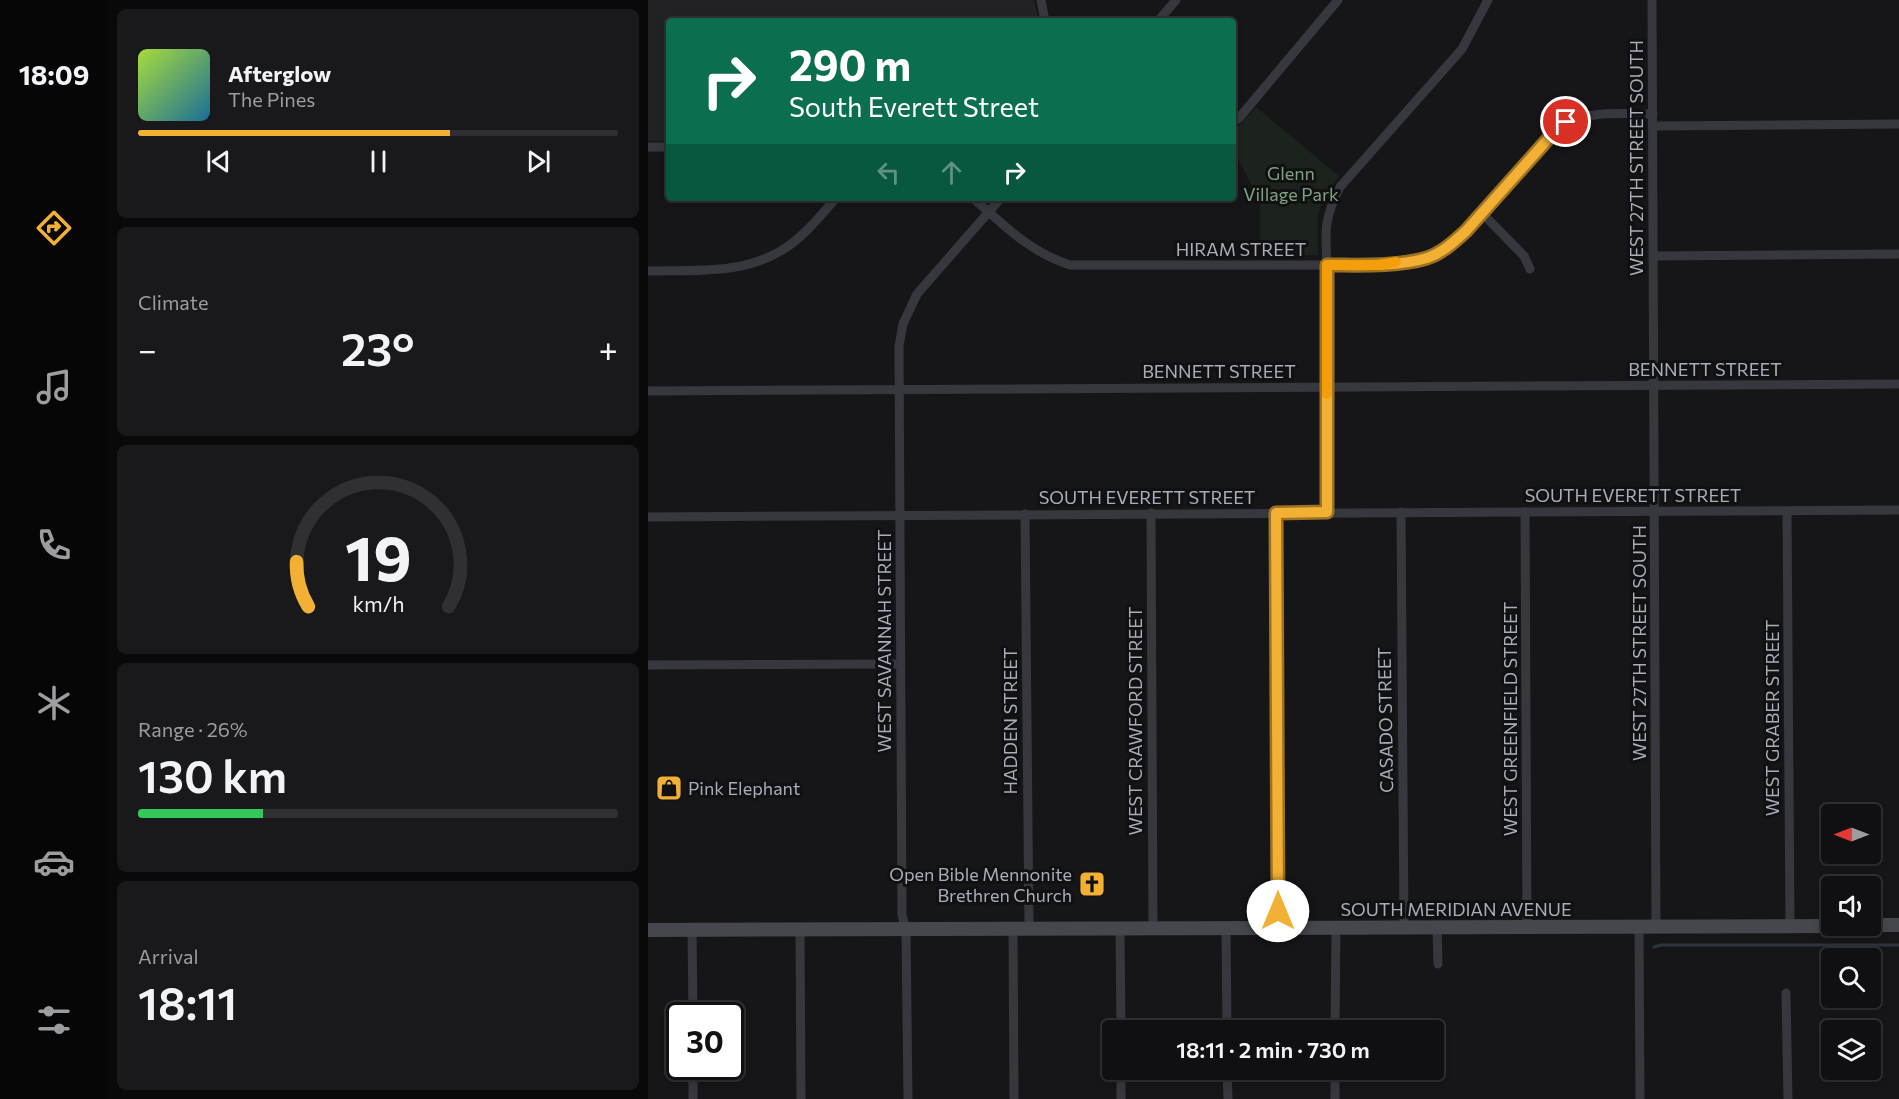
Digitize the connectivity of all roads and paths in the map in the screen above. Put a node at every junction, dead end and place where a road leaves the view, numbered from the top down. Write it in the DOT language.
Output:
graph roads {
  1 [pos="1041,0"];
  2 [pos="1176,0"];
  3 [pos="1338,0"];
  4 [pos="1488,0"];
  5 [pos="1652,0"];
  6 [pos="1044,18"];
  7 [pos="1161,18"];
  8 [pos="1653,114"];
  9 [pos="1236,119"];
  10 [pos="1899,124"];
  11 [pos="1653,126"];
  12 [pos="648,147"];
  13 [pos="666,147"];
  14 [pos="833,201"];
  15 [pos="977,201"];
  16 [pos="998,201"];
  17 [pos="988,212"];
  18 [pos="1482,213"];
  19 [pos="1899,254"];
  20 [pos="1653,256"];
  21 [pos="1327,265"];
  22 [pos="1530,269"];
  23 [pos="648,271"];
  24 [pos="1899,384"];
  25 [pos="1654,386"];
  26 [pos="1327,387"];
  27 [pos="900,390"];
  28 [pos="648,391"];
  29 [pos="1899,510"];
  30 [pos="1655,511"];
  31 [pos="1787,511"];
  32 [pos="1327,512"];
  33 [pos="1401,512"];
  34 [pos="1525,512"];
  35 [pos="1150,513"];
  36 [pos="1276,513"];
  37 [pos="1025,514"];
  38 [pos="900,516"];
  39 [pos="648,517"];
  40 [pos="901,664"];
  41 [pos="648,665"];
  42 [pos="1881,925"];
  43 [pos="1899,925"];
  44 [pos="1790,926"];
  45 [pos="1821,926"];
  46 [pos="1527,927"];
  47 [pos="1639,927"];
  48 [pos="1656,927"];
  49 [pos="1153,928"];
  50 [pos="1226,928"];
  51 [pos="1278,928"];
  52 [pos="1336,928"];
  53 [pos="1404,928"];
  54 [pos="1437,928"];
  55 [pos="693,929"];
  56 [pos="800,929"];
  57 [pos="1012,929"];
  58 [pos="1029,929"];
  59 [pos="1120,929"];
  60 [pos="648,930"];
  61 [pos="906,930"];
  62 [pos="1438,964"];
  63 [pos="1786,993"];
  64 [pos="693,1002"];
  65 [pos="1120,1020"];
  66 [pos="1227,1020"];
  67 [pos="1335,1020"];
  68 [pos="693,1080"];
  69 [pos="1121,1080"];
  70 [pos="1227,1080"];
  71 [pos="1335,1080"];
  72 [pos="693,1099"];
  73 [pos="801,1099"];
  74 [pos="908,1099"];
  75 [pos="1014,1099"];
  76 [pos="1121,1099"];
  77 [pos="1228,1099"];
  78 [pos="1335,1099"];
  79 [pos="1640,1099"];
  80 [pos="1788,1099"];
  1 -- 6 [label="street"];
  2 -- 7 [label="street"];
  3 -- 9 [label="street"];
  4 -- 21 [label="street"];
  5 -- 8 [label="street, WEST 27TH STREET SOUTH"];
  8 -- 11 [label="street, WEST 27TH STREET SOUTH"];
  8 -- 18 [label="street, HIRAM STREET"];
  10 -- 11 [label="street"];
  11 -- 20 [label="street, WEST 27TH STREET SOUTH"];
  12 -- 13 [label="street"];
  14 -- 23 [label="street"];
  15 -- 17 [label="street, HIRAM STREET"];
  16 -- 17 [label="street, WEST SAVANNAH STREET"];
  17 -- 21 [label="street, HIRAM STREET"];
  17 -- 27 [label="street, WEST SAVANNAH STREET"];
  18 -- 21 [label="street, HIRAM STREET"];
  18 -- 22 [label="street"];
  19 -- 20 [label="street"];
  20 -- 25 [label="street, WEST 27TH STREET SOUTH"];
  21 -- 26 [label="street"];
  24 -- 25 [label="street, BENNETT STREET"];
  25 -- 26 [label="street, BENNETT STREET"];
  25 -- 30 [label="street, WEST 27TH STREET SOUTH"];
  26 -- 27 [label="street, BENNETT STREET"];
  26 -- 32 [label="street"];
  27 -- 28 [label="street, BENNETT STREET"];
  27 -- 38 [label="street, WEST SAVANNAH STREET"];
  29 -- 31 [label="street, SOUTH EVERETT STREET"];
  30 -- 31 [label="street, SOUTH EVERETT STREET"];
  30 -- 34 [label="street, SOUTH EVERETT STREET"];
  30 -- 48 [label="street, WEST 27TH STREET SOUTH"];
  31 -- 44 [label="street, WEST GRABER STREET"];
  32 -- 33 [label="street, SOUTH EVERETT STREET"];
  32 -- 36 [label="street, SOUTH EVERETT STREET"];
  33 -- 34 [label="street, SOUTH EVERETT STREET"];
  33 -- 53 [label="street, CASADO STREET"];
  34 -- 46 [label="street, WEST GREENFIELD STREET"];
  35 -- 36 [label="street, SOUTH EVERETT STREET"];
  35 -- 37 [label="street, SOUTH EVERETT STREET"];
  35 -- 49 [label="street, WEST CRAWFORD STREET"];
  36 -- 51 [label="street"];
  37 -- 38 [label="street, SOUTH EVERETT STREET"];
  37 -- 58 [label="street, HADDEN STREET"];
  38 -- 39 [label="street, SOUTH EVERETT STREET"];
  38 -- 40 [label="street, WEST SAVANNAH STREET"];
  40 -- 41 [label="street"];
  40 -- 61 [label="street, WEST SAVANNAH STREET"];
  42 -- 43 [label="main road"];
  44 -- 45 [label="main road, SOUTH MERIDIAN AVENUE"];
  44 -- 48 [label="main road, SOUTH MERIDIAN AVENUE"];
  46 -- 47 [label="main road, SOUTH MERIDIAN AVENUE"];
  46 -- 54 [label="main road, SOUTH MERIDIAN AVENUE"];
  47 -- 48 [label="main road, SOUTH MERIDIAN AVENUE"];
  47 -- 79 [label="street"];
  49 -- 50 [label="main road, SOUTH MERIDIAN AVENUE"];
  49 -- 59 [label="main road, SOUTH MERIDIAN AVENUE"];
  50 -- 51 [label="main road, SOUTH MERIDIAN AVENUE"];
  50 -- 66 [label="street"];
  51 -- 52 [label="main road, SOUTH MERIDIAN AVENUE"];
  52 -- 53 [label="main road, SOUTH MERIDIAN AVENUE"];
  52 -- 67 [label="street"];
  53 -- 54 [label="main road, SOUTH MERIDIAN AVENUE"];
  54 -- 62 [label="street"];
  55 -- 56 [label="main road, SOUTH MERIDIAN AVENUE"];
  55 -- 60 [label="main road, SOUTH MERIDIAN AVENUE"];
  55 -- 64 [label="street"];
  56 -- 61 [label="main road, SOUTH MERIDIAN AVENUE"];
  56 -- 73 [label="street"];
  57 -- 58 [label="main road, SOUTH MERIDIAN AVENUE"];
  57 -- 61 [label="main road, SOUTH MERIDIAN AVENUE"];
  57 -- 75 [label="street"];
  58 -- 59 [label="main road, SOUTH MERIDIAN AVENUE"];
  59 -- 65 [label="street"];
  61 -- 74 [label="street, WEST SAVANNAH STREET"];
  63 -- 80 [label="street"];
  68 -- 72 [label="street"];
  69 -- 76 [label="street"];
  70 -- 77 [label="street"];
  71 -- 78 [label="street"];
}
